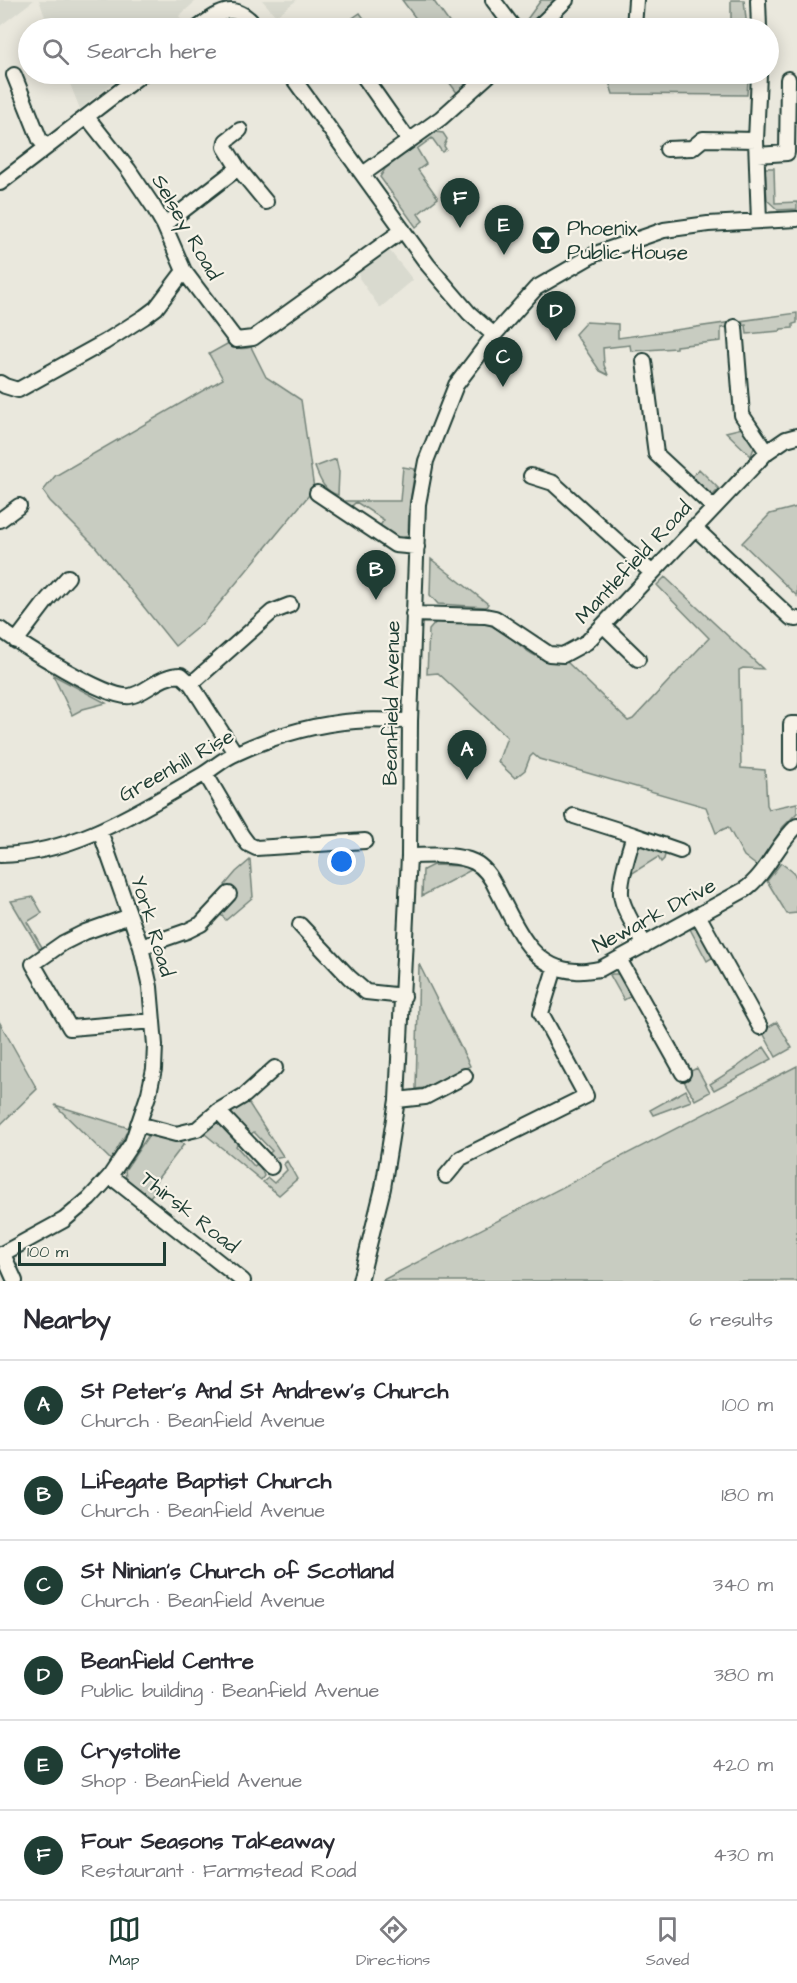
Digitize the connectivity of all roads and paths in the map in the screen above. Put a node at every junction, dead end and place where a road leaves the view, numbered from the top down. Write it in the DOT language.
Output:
graph roads {
  1 [pos="493,0"];
  2 [pos="566,0"];
  3 [pos="636,0"];
  4 [pos="758,0"];
  5 [pos="213,18"];
  6 [pos="248,18"];
  7 [pos="506,18"];
  8 [pos="547,18"];
  9 [pos="635,18"];
  10 [pos="759,18"];
  11 [pos="14,75"];
  12 [pos="788,78"];
  13 [pos="129,84"];
  14 [pos="297,84"];
  15 [pos="369,84"];
  16 [pos="480,84"];
  17 [pos="759,84"];
  18 [pos="87,117"];
  19 [pos="240,130"];
  20 [pos="756,140"];
  21 [pos="409,141"];
  22 [pos="47,147"];
  23 [pos="667,149"];
  24 [pos="757,155"];
  25 [pos="238,168"];
  26 [pos="363,174"];
  27 [pos="0,183"];
  28 [pos="266,202"];
  29 [pos="797,219"];
  30 [pos="759,221"];
  31 [pos="164,225"];
  32 [pos="404,230"];
  33 [pos="184,271"];
  34 [pos="735,327"];
  35 [pos="494,335"];
  36 [pos="644,361"];
  37 [pos="0,382"];
  38 [pos="797,435"];
  39 [pos="767,452"];
  40 [pos="531,477"];
  41 [pos="322,501"];
  42 [pos="19,506"];
  43 [pos="714,508"];
  44 [pos="0,520"];
  45 [pos="694,527"];
  46 [pos="417,547"];
  47 [pos="651,572"];
  48 [pos="68,577"];
  49 [pos="290,605"];
  50 [pos="413,614"];
  51 [pos="797,619"];
  52 [pos="603,625"];
  53 [pos="0,628"];
  54 [pos="16,641"];
  55 [pos="634,650"];
  56 [pos="191,684"];
  57 [pos="410,721"];
  58 [pos="797,724"];
  59 [pos="235,753"];
  60 [pos="791,762"];
  61 [pos="205,773"];
  62 [pos="579,822"];
  63 [pos="797,826"];
  64 [pos="100,831"];
  65 [pos="634,835"];
  66 [pos="356,837"];
  67 [pos="680,851"];
  68 [pos="0,855"];
  69 [pos="409,856"];
  70 [pos="229,894"];
  71 [pos="698,915"];
  72 [pos="130,916"];
  73 [pos="300,925"];
  74 [pos="645,945"];
  75 [pos="141,946"];
  76 [pos="619,959"];
  77 [pos="555,968"];
  78 [pos="404,996"];
  79 [pos="153,1021"];
  80 [pos="760,1027"];
  81 [pos="275,1068"];
  82 [pos="682,1073"];
  83 [pos="465,1076"];
  84 [pos="397,1100"];
  85 [pos="218,1111"];
  86 [pos="138,1124"];
  87 [pos="271,1167"];
  88 [pos="110,1176"];
  89 [pos="446,1176"];
  90 [pos="1,1254"];
  91 [pos="15,1281"];
  92 [pos="243,1281"];
  93 [pos="360,1281"];
  1 -- 7 [label="street"];
  2 -- 8 [label="street"];
  3 -- 9 [label="street"];
  4 -- 10 [label="street"];
  5 -- 6 [label="street"];
  11 -- 22 [label="street"];
  12 -- 24 [label="street"];
  13 -- 18 [label="street"];
  14 -- 26 [label="street"];
  15 -- 21 [label="street"];
  16 -- 21 [label="street"];
  17 -- 20 [label="street"];
  18 -- 22 [label="street"];
  18 -- 31 [label="street, Selsey Road"];
  19 -- 25 [label="street"];
  20 -- 23 [label="street"];
  20 -- 24 [label="street"];
  21 -- 26 [label="street"];
  22 -- 27 [label="street"];
  24 -- 30 [label="street"];
  25 -- 28 [label="street"];
  25 -- 31 [label="street"];
  26 -- 32 [label="street"];
  29 -- 30 [label="street, Beanfield Avenue"];
  30 -- 35 [label="street, Beanfield Avenue"];
  31 -- 33 [label="street, Selsey Road"];
  32 -- 33 [label="street, Selsey Road"];
  32 -- 35 [label="street"];
  33 -- 37 [label="street"];
  34 -- 39 [label="street"];
  35 -- 46 [label="street, Beanfield Avenue"];
  36 -- 43 [label="street"];
  38 -- 39 [label="street, Mantlefield Road"];
  39 -- 43 [label="street, Mantlefield Road"];
  40 -- 47 [label="street"];
  41 -- 46 [label="street"];
  42 -- 44 [label="street"];
  43 -- 45 [label="street, Mantlefield Road"];
  45 -- 47 [label="street, Mantlefield Road"];
  45 -- 51 [label="street"];
  46 -- 50 [label="street, Beanfield Avenue"];
  47 -- 52 [label="street, Mantlefield Road"];
  48 -- 54 [label="street"];
  49 -- 56 [label="street"];
  50 -- 52 [label="street, Mantlefield Road"];
  50 -- 57 [label="street, Beanfield Avenue"];
  52 -- 55 [label="street"];
  53 -- 54 [label="street"];
  54 -- 56 [label="street"];
  56 -- 59 [label="street"];
  57 -- 59 [label="street, Greenhill Rise"];
  57 -- 69 [label="street, Beanfield Avenue"];
  58 -- 60 [label="street"];
  59 -- 61 [label="street, Greenhill Rise"];
  61 -- 64 [label="street, Greenhill Rise"];
  61 -- 66 [label="street"];
  62 -- 65 [label="street"];
  63 -- 71 [label="street, Newark Drive"];
  64 -- 68 [label="street, Greenhill Rise"];
  64 -- 72 [label="street, York Road"];
  65 -- 67 [label="street"];
  65 -- 74 [label="street"];
  69 -- 77 [label="street"];
  69 -- 78 [label="street, Beanfield Avenue"];
  70 -- 75 [label="street"];
  71 -- 74 [label="street, Newark Drive"];
  71 -- 80 [label="street"];
  72 -- 75 [label="street, York Road"];
  72 -- 79 [label="street"];
  73 -- 78 [label="street"];
  74 -- 76 [label="street, Newark Drive"];
  75 -- 79 [label="street, York Road"];
  76 -- 77 [label="street, Newark Drive"];
  76 -- 82 [label="street"];
  77 -- 89 [label="street"];
  78 -- 84 [label="street, Beanfield Avenue"];
  79 -- 86 [label="street, York Road"];
  81 -- 85 [label="street"];
  83 -- 84 [label="street"];
  84 -- 93 [label="street, Beanfield Avenue"];
  85 -- 86 [label="street"];
  85 -- 87 [label="street"];
  86 -- 88 [label="street, York Road"];
  88 -- 90 [label="street, York Road"];
  88 -- 92 [label="street, Thirsk Road"];
  90 -- 91 [label="street"];
}
